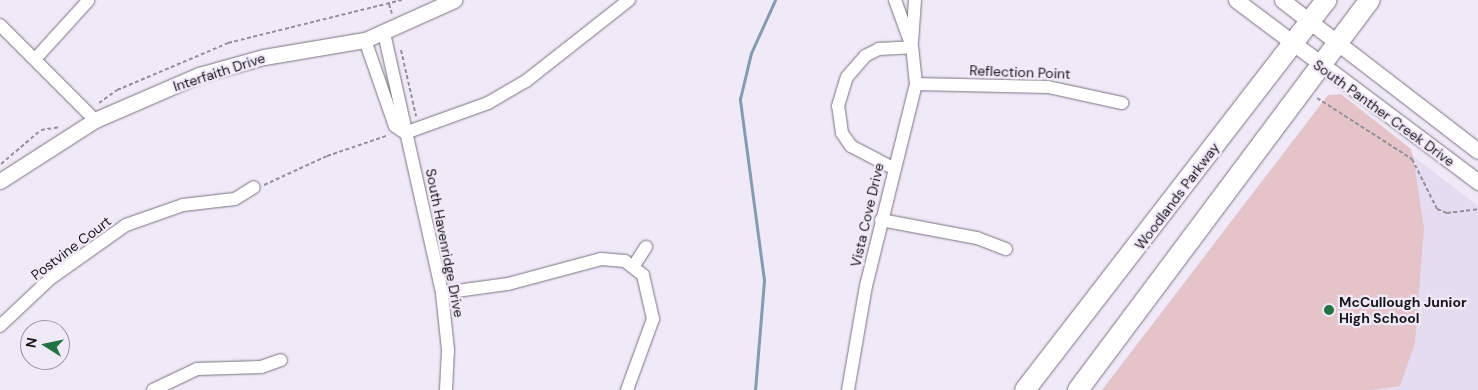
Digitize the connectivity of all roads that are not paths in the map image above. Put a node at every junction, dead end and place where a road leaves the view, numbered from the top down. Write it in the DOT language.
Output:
graph roads {
  1 [pos="454,0"];
  2 [pos="629,0"];
  3 [pos="895,0"];
  4 [pos="915,0"];
  5 [pos="1236,0"];
  6 [pos="1282,0"];
  7 [pos="1326,0"];
  8 [pos="1370,0"];
  9 [pos="88,2"];
  10 [pos="1309,21"];
  11 [pos="0,25"];
  12 [pos="389,31"];
  13 [pos="365,40"];
  14 [pos="1292,43"];
  15 [pos="1337,45"];
  16 [pos="912,47"];
  17 [pos="36,57"];
  18 [pos="1320,66"];
  19 [pos="916,84"];
  20 [pos="1122,103"];
  21 [pos="95,120"];
  22 [pos="405,133"];
  23 [pos="1478,151"];
  24 [pos="893,168"];
  25 [pos="0,181"];
  26 [pos="1478,182"];
  27 [pos="254,187"];
  28 [pos="881,220"];
  29 [pos="646,247"];
  30 [pos="1006,249"];
  31 [pos="633,267"];
  32 [pos="442,293"];
  33 [pos="0,326"];
  34 [pos="281,360"];
  35 [pos="153,390"];
  36 [pos="446,390"];
  37 [pos="627,390"];
  38 [pos="848,390"];
  39 [pos="1025,390"];
  40 [pos="1078,390"];
  1 -- 12 [label="street, Interfaith Drive"];
  2 -- 22 [label="street"];
  3 -- 16 [label="street, Vista Cove Drive"];
  4 -- 16 [label="street, Vista Cove Drive"];
  5 -- 14 [label="street, South Panther Creek Drive"];
  6 -- 10 [label="street, South Panther Creek Drive"];
  7 -- 10 [label="main road, Woodlands Parkway"];
  8 -- 15 [label="main road"];
  9 -- 17 [label="street"];
  10 -- 14 [label="main road, Woodlands Parkway"];
  10 -- 15 [label="street, South Panther Creek Drive"];
  11 -- 17 [label="street"];
  12 -- 13 [label="street, Interfaith Drive"];
  12 -- 22 [label="street, South Havenridge Drive"];
  13 -- 21 [label="street, Interfaith Drive"];
  13 -- 22 [label="street, South Havenridge Drive"];
  14 -- 18 [label="street, South Panther Creek Drive"];
  14 -- 39 [label="main road, Woodlands Parkway"];
  15 -- 18 [label="main road"];
  15 -- 23 [label="street, South Panther Creek Drive"];
  16 -- 19 [label="street, Vista Cove Drive"];
  16 -- 24 [label="street"];
  17 -- 21 [label="street"];
  18 -- 26 [label="street, South Panther Creek Drive"];
  18 -- 40 [label="main road"];
  19 -- 20 [label="street, Reflection Point"];
  19 -- 24 [label="street, Vista Cove Drive"];
  21 -- 25 [label="street, Interfaith Drive"];
  22 -- 32 [label="street, South Havenridge Drive"];
  24 -- 28 [label="street, Vista Cove Drive"];
  27 -- 33 [label="street, Postvine Court"];
  28 -- 30 [label="street"];
  28 -- 38 [label="street, Vista Cove Drive"];
  29 -- 31 [label="street"];
  31 -- 32 [label="street"];
  31 -- 37 [label="street"];
  32 -- 36 [label="street, South Havenridge Drive"];
  34 -- 35 [label="street"];
}
